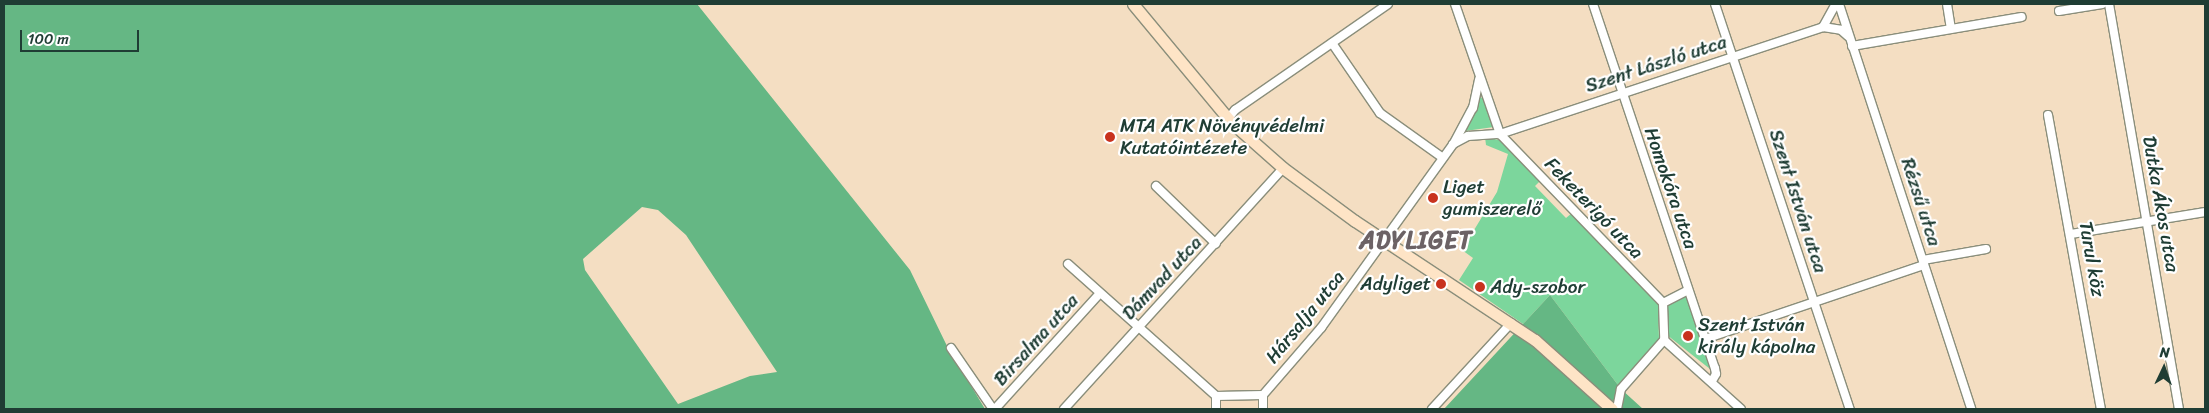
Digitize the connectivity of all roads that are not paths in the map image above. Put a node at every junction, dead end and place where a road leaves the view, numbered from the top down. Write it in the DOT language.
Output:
graph roads {
  1 [pos="1134,4"];
  2 [pos="1388,4"];
  3 [pos="1454,4"];
  4 [pos="1593,4"];
  5 [pos="1715,4"];
  6 [pos="1837,4"];
  7 [pos="1947,4"];
  8 [pos="2102,4"];
  9 [pos="2109,4"];
  10 [pos="2059,11"];
  11 [pos="2022,17"];
  12 [pos="1822,27"];
  13 [pos="1951,29"];
  14 [pos="1849,37"];
  15 [pos="1332,43"];
  16 [pos="1852,46"];
  17 [pos="1732,56"];
  18 [pos="1479,74"];
  19 [pos="1622,93"];
  20 [pos="2048,115"];
  21 [pos="1228,118"];
  22 [pos="1500,134"];
  23 [pos="1453,144"];
  24 [pos="1443,158"];
  25 [pos="1283,168"];
  26 [pos="1156,186"];
  27 [pos="2205,212"];
  28 [pos="2148,222"];
  29 [pos="2071,234"];
  30 [pos="1387,238"];
  31 [pos="1216,244"];
  32 [pos="1986,249"];
  33 [pos="1924,263"];
  34 [pos="1068,264"];
  35 [pos="1688,290"];
  36 [pos="1100,293"];
  37 [pos="1813,301"];
  38 [pos="1663,303"];
  39 [pos="1511,323"];
  40 [pos="1139,327"];
  41 [pos="1705,339"];
  42 [pos="1664,340"];
  43 [pos="951,348"];
  44 [pos="1712,382"];
  45 [pos="1263,395"];
  46 [pos="1216,396"];
  47 [pos="994,409"];
  48 [pos="1064,409"];
  49 [pos="1216,409"];
  50 [pos="1263,409"];
  51 [pos="1432,409"];
  52 [pos="1612,409"];
  53 [pos="1617,409"];
  54 [pos="1741,409"];
  55 [pos="1850,409"];
  56 [pos="1971,409"];
  57 [pos="2101,409"];
  58 [pos="2179,409"];
  1 -- 21 [label="street"];
  2 -- 15 [label="street"];
  3 -- 18 [label="street, Feketerigó utca"];
  4 -- 19 [label="street, Homokóra utca"];
  5 -- 17 [label="street, Szent István utca"];
  6 -- 12 [label="street"];
  6 -- 14 [label="street, Rézsű utca"];
  7 -- 13 [label="street"];
  8 -- 10 [label="street"];
  9 -- 28 [label="street, Dutka Ákos utca"];
  11 -- 13 [label="street"];
  12 -- 14 [label="street"];
  12 -- 17 [label="street, Szent László utca"];
  13 -- 16 [label="street"];
  14 -- 16 [label="street, Rézsű utca"];
  15 -- 21 [label="street"];
  15 -- 24 [label="street"];
  16 -- 33 [label="street, Rézsű utca"];
  17 -- 19 [label="street, Szent László utca"];
  17 -- 37 [label="street, Szent István utca"];
  18 -- 22 [label="street, Feketerigó utca"];
  18 -- 23 [label="street, Hársalja utca"];
  19 -- 22 [label="street, Szent László utca"];
  19 -- 35 [label="street, Homokóra utca"];
  20 -- 29 [label="street, Turul köz"];
  21 -- 25 [label="street"];
  22 -- 23 [label="street"];
  22 -- 38 [label="street, Feketerigó utca"];
  23 -- 24 [label="street, Hársalja utca"];
  24 -- 30 [label="street, Hársalja utca"];
  25 -- 30 [label="street"];
  25 -- 31 [label="street, Dámvad utca"];
  26 -- 31 [label="street"];
  27 -- 28 [label="street"];
  28 -- 29 [label="street"];
  28 -- 58 [label="street, Dutka Ákos utca"];
  29 -- 57 [label="street, Turul köz"];
  30 -- 39 [label="street"];
  30 -- 45 [label="street, Hársalja utca"];
  31 -- 40 [label="street, Dámvad utca"];
  32 -- 33 [label="street"];
  33 -- 37 [label="street"];
  33 -- 56 [label="street, Rézsű utca"];
  34 -- 36 [label="street"];
  35 -- 38 [label="street"];
  35 -- 41 [label="street, Homokóra utca"];
  36 -- 40 [label="street"];
  36 -- 47 [label="street, Birsalma utca"];
  37 -- 41 [label="street"];
  37 -- 55 [label="street, Szent István utca"];
  38 -- 42 [label="street"];
  39 -- 51 [label="street"];
  39 -- 52 [label="street"];
  40 -- 46 [label="street"];
  40 -- 48 [label="street, Dámvad utca"];
  41 -- 44 [label="street, Homokóra utca"];
  42 -- 44 [label="street"];
  42 -- 53 [label="street"];
  43 -- 47 [label="street"];
  44 -- 54 [label="street"];
  45 -- 46 [label="street"];
  45 -- 50 [label="street"];
  46 -- 49 [label="street"];
}
